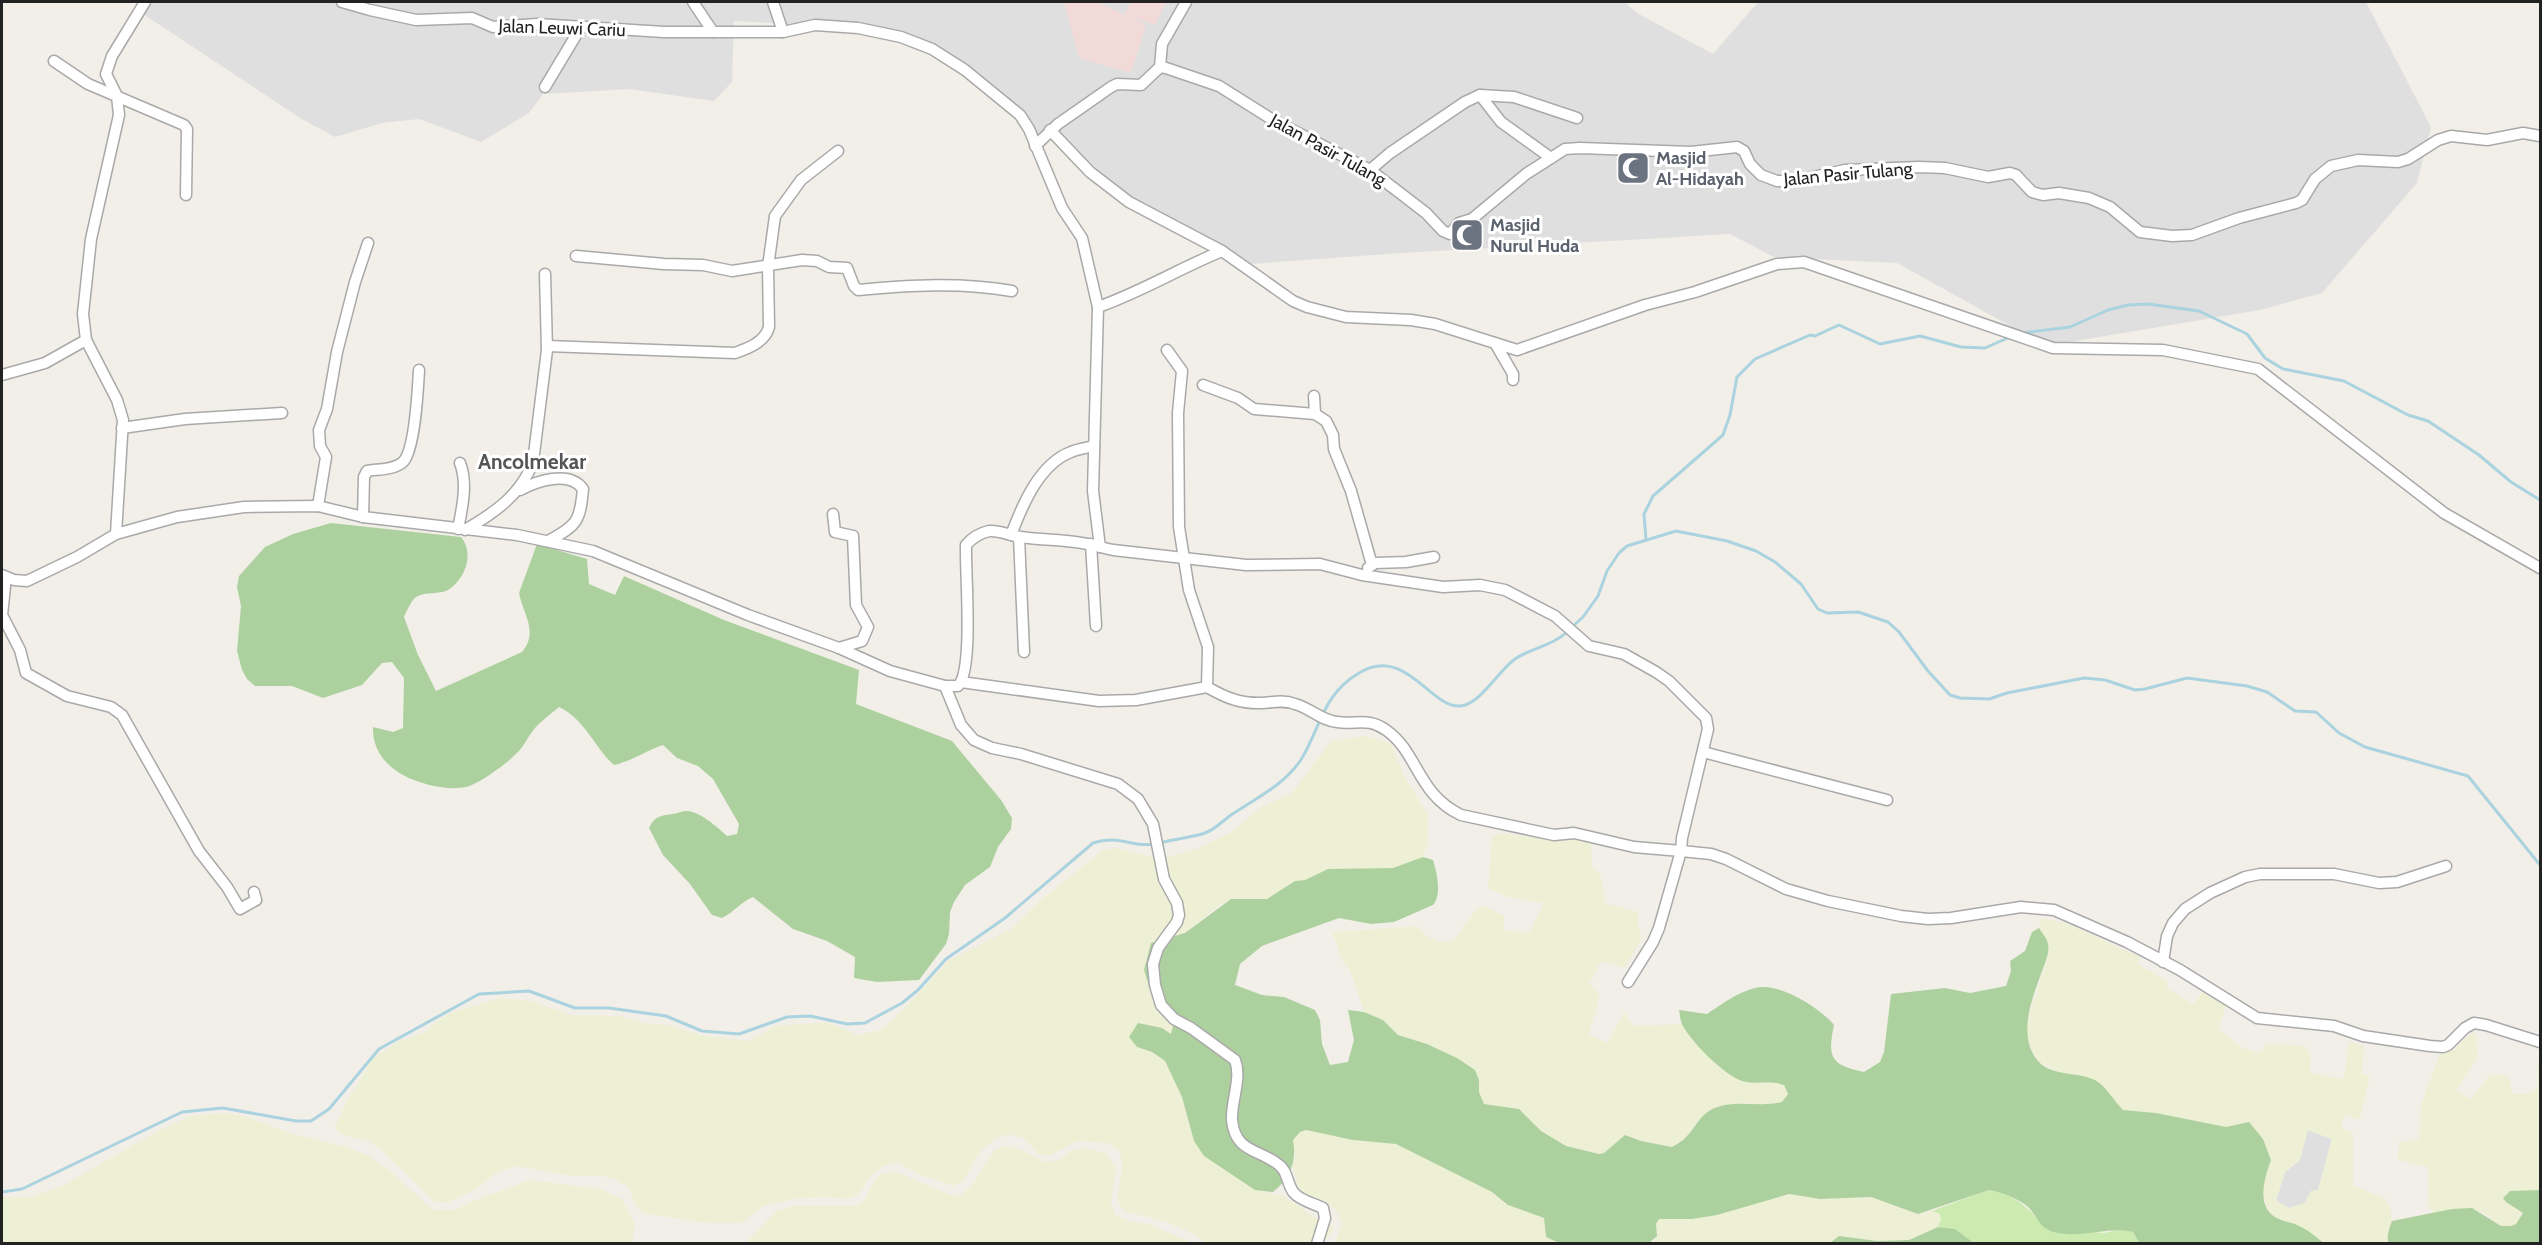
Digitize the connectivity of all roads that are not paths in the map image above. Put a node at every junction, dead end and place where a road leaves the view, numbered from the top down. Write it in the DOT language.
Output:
graph roads {
  1 [pos="145,2"];
  2 [pos="342,2"];
  3 [pos="693,2"];
  4 [pos="773,2"];
  5 [pos="1185,2"];
  6 [pos="581,27"];
  7 [pos="713,32"];
  8 [pos="783,32"];
  9 [pos="54,61"];
  10 [pos="1160,67"];
  11 [pos="545,87"];
  12 [pos="1480,95"];
  13 [pos="117,96"];
  14 [pos="1577,118"];
  15 [pos="1050,130"];
  16 [pos="2541,136"];
  17 [pos="1035,146"];
  18 [pos="838,151"];
  19 [pos="1551,158"];
  20 [pos="1371,170"];
  21 [pos="186,195"];
  22 [pos="368,243"];
  23 [pos="1222,251"];
  24 [pos="576,256"];
  25 [pos="768,267"];
  26 [pos="545,274"];
  27 [pos="1012,291"];
  28 [pos="1098,306"];
  29 [pos="86,340"];
  30 [pos="1495,342"];
  31 [pos="547,346"];
  32 [pos="1167,350"];
  33 [pos="419,370"];
  34 [pos="2,375"];
  35 [pos="1513,380"];
  36 [pos="1203,386"];
  37 [pos="1314,396"];
  38 [pos="282,413"];
  39 [pos="1315,414"];
  40 [pos="122,428"];
  41 [pos="1094,446"];
  42 [pos="460,463"];
  43 [pos="516,492"];
  44 [pos="318,506"];
  45 [pos="833,514"];
  46 [pos="363,517"];
  47 [pos="461,530"];
  48 [pos="116,534"];
  49 [pos="1015,536"];
  50 [pos="550,540"];
  51 [pos="1096,545"];
  52 [pos="1183,557"];
  53 [pos="1434,557"];
  54 [pos="1372,565"];
  55 [pos="2541,568"];
  56 [pos="1362,575"];
  57 [pos="4,576"];
  58 [pos="1096,626"];
  59 [pos="839,648"];
  60 [pos="1024,652"];
  61 [pos="961,682"];
  62 [pos="945,686"];
  63 [pos="1207,687"];
  64 [pos="1702,752"];
  65 [pos="1887,800"];
  66 [pos="1681,852"];
  67 [pos="2446,866"];
  68 [pos="254,892"];
  69 [pos="2163,962"];
  70 [pos="1628,982"];
  71 [pos="2541,1042"];
  72 [pos="1317,1244"];
  1 -- 13 [label="street"];
  2 -- 6 [label="street, Jalan Leuwi Cariu"];
  3 -- 7 [label="street"];
  4 -- 8 [label="street"];
  5 -- 10 [label="street"];
  6 -- 7 [label="street, Jalan Leuwi Cariu"];
  6 -- 11 [label="street"];
  7 -- 8 [label="street, Jalan Leuwi Cariu"];
  8 -- 17 [label="street, Jalan Leuwi Cariu"];
  9 -- 13 [label="street"];
  10 -- 15 [label="street"];
  10 -- 20 [label="street, Jalan Pasir Tulang"];
  12 -- 14 [label="street"];
  12 -- 19 [label="street"];
  12 -- 20 [label="street"];
  13 -- 21 [label="street"];
  13 -- 29 [label="street"];
  15 -- 17 [label="street"];
  15 -- 23 [label="street"];
  16 -- 19 [label="street, Jalan Pasir Tulang"];
  17 -- 28 [label="street, Jalan Leuwi Cariu"];
  18 -- 25 [label="street"];
  19 -- 20 [label="street, Jalan Pasir Tulang"];
  22 -- 44 [label="street"];
  23 -- 28 [label="street"];
  23 -- 30 [label="street"];
  24 -- 25 [label="street"];
  25 -- 27 [label="street"];
  25 -- 31 [label="street"];
  26 -- 31 [label="street"];
  28 -- 41 [label="street, Jalan Leuwi Cariu"];
  29 -- 34 [label="street"];
  29 -- 40 [label="street"];
  30 -- 35 [label="street"];
  30 -- 55 [label="street"];
  31 -- 43 [label="street"];
  32 -- 52 [label="street"];
  33 -- 46 [label="street"];
  36 -- 39 [label="street"];
  37 -- 39 [label="street"];
  38 -- 40 [label="street"];
  39 -- 54 [label="street"];
  40 -- 48 [label="street"];
  41 -- 49 [label="street"];
  41 -- 51 [label="street, Jalan Leuwi Cariu"];
  42 -- 47 [label="street"];
  43 -- 47 [label="street"];
  43 -- 50 [label="street"];
  44 -- 46 [label="street"];
  44 -- 48 [label="street"];
  45 -- 59 [label="street"];
  46 -- 47 [label="street"];
  47 -- 50 [label="street"];
  48 -- 57 [label="street"];
  49 -- 51 [label="street"];
  49 -- 60 [label="street"];
  49 -- 61 [label="street"];
  50 -- 59 [label="street"];
  51 -- 52 [label="street"];
  51 -- 58 [label="street, Jalan Leuwi Cariu"];
  52 -- 56 [label="street"];
  52 -- 63 [label="street"];
  53 -- 54 [label="street"];
  54 -- 56 [label="street"];
  56 -- 64 [label="street"];
  57 -- 68 [label="street"];
  59 -- 62 [label="street"];
  61 -- 62 [label="street"];
  61 -- 63 [label="street"];
  62 -- 72 [label="street"];
  63 -- 66 [label="street"];
  64 -- 65 [label="street"];
  64 -- 66 [label="street"];
  66 -- 69 [label="street"];
  66 -- 70 [label="street"];
  67 -- 69 [label="street"];
  69 -- 71 [label="street"];
}
